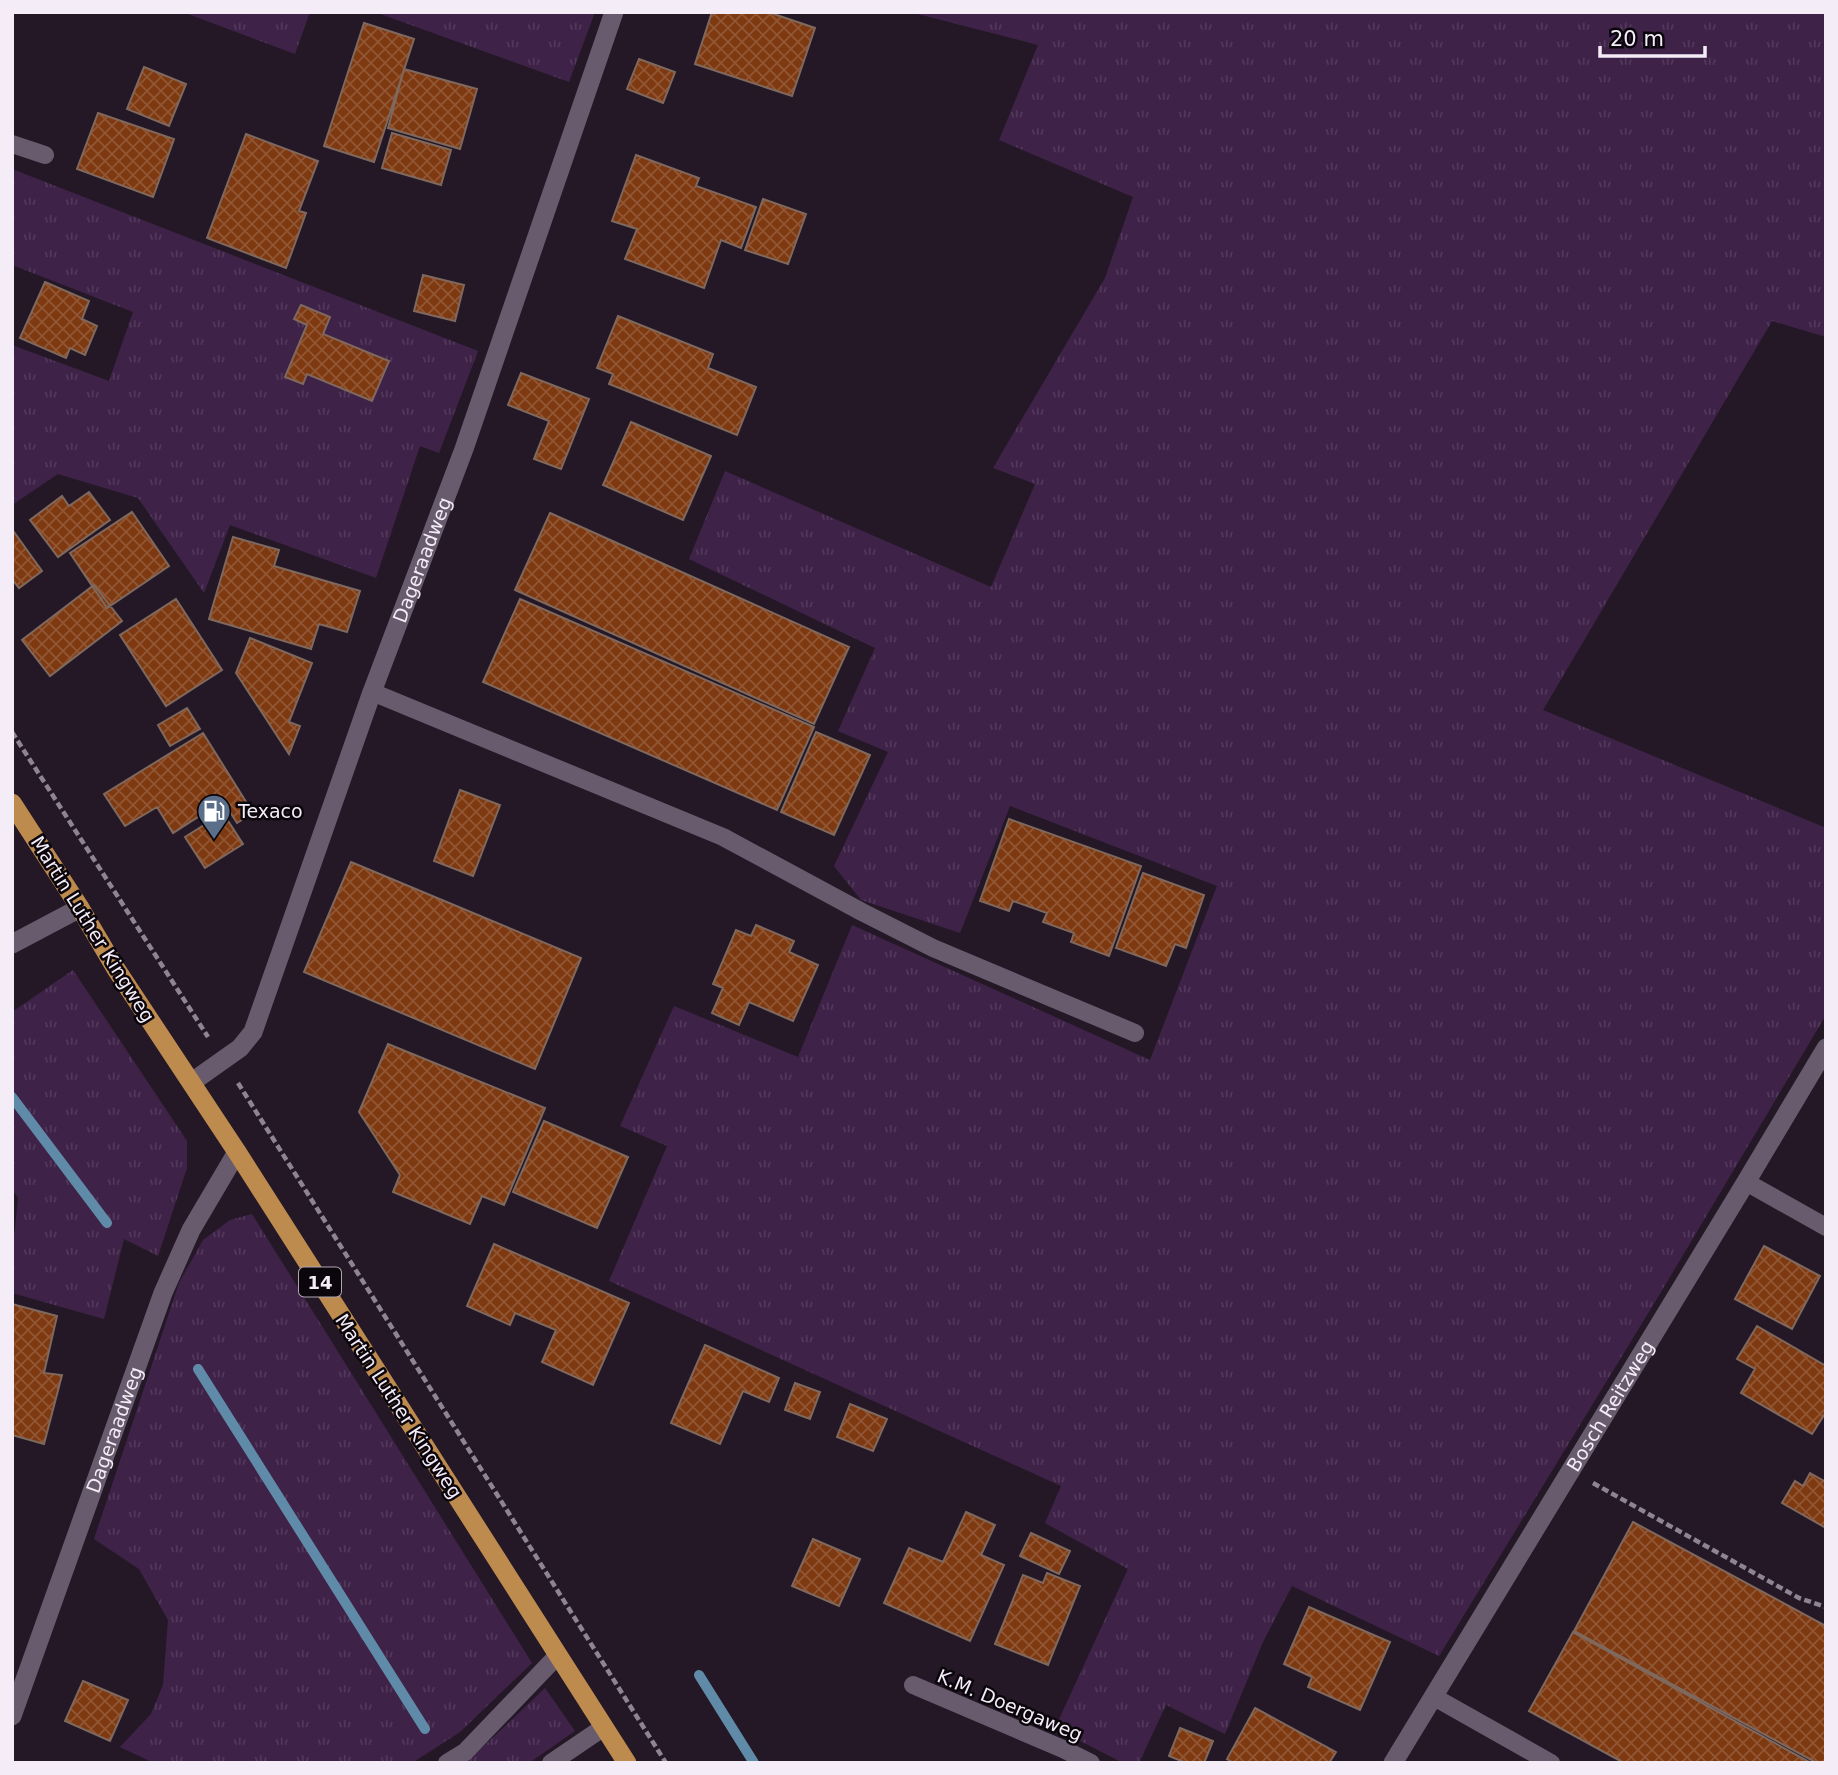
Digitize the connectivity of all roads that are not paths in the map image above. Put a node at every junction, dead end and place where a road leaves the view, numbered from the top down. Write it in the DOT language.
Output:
graph roads {
  1 [pos="614,12"];
  2 [pos="12,144"];
  3 [pos="46,155"];
  4 [pos="372,692"];
  5 [pos="12,803"];
  6 [pos="80,908"];
  7 [pos="12,944"];
  8 [pos="1135,1033"];
  9 [pos="1826,1048"];
  10 [pos="192,1082"];
  11 [pos="237,1152"];
  12 [pos="1746,1182"];
  13 [pos="1826,1227"];
  14 [pos="558,1655"];
  15 [pos="913,1685"];
  16 [pos="1434,1697"];
  17 [pos="12,1716"];
  18 [pos="604,1727"];
  19 [pos="447,1763"];
  20 [pos="551,1763"];
  21 [pos="627,1763"];
  22 [pos="1091,1763"];
  23 [pos="1393,1763"];
  24 [pos="1551,1763"];
  1 -- 4 [label="street, Dageraadweg"];
  2 -- 3 [label="lane"];
  4 -- 8 [label="lane"];
  4 -- 10 [label="street, Dageraadweg"];
  5 -- 6 [label="main road, Martin Luther Kingweg / 14"];
  6 -- 7 [label="street"];
  6 -- 10 [label="main road, Martin Luther Kingweg / 14"];
  9 -- 12 [label="street, Bosch Reitzweg"];
  10 -- 11 [label="main road, Martin Luther Kingweg / 14"];
  11 -- 14 [label="main road, Martin Luther Kingweg / 14"];
  11 -- 17 [label="street, Dageraadweg"];
  12 -- 13 [label="lane"];
  12 -- 16 [label="street, Bosch Reitzweg"];
  14 -- 18 [label="main road, Martin Luther Kingweg / 14"];
  14 -- 19 [label="lane"];
  15 -- 22 [label="lane, K.M. Doergaweg"];
  16 -- 23 [label="street, Bosch Reitzweg"];
  16 -- 24 [label="lane"];
  18 -- 20 [label="lane"];
  18 -- 21 [label="main road, Martin Luther Kingweg / 14"];
}
